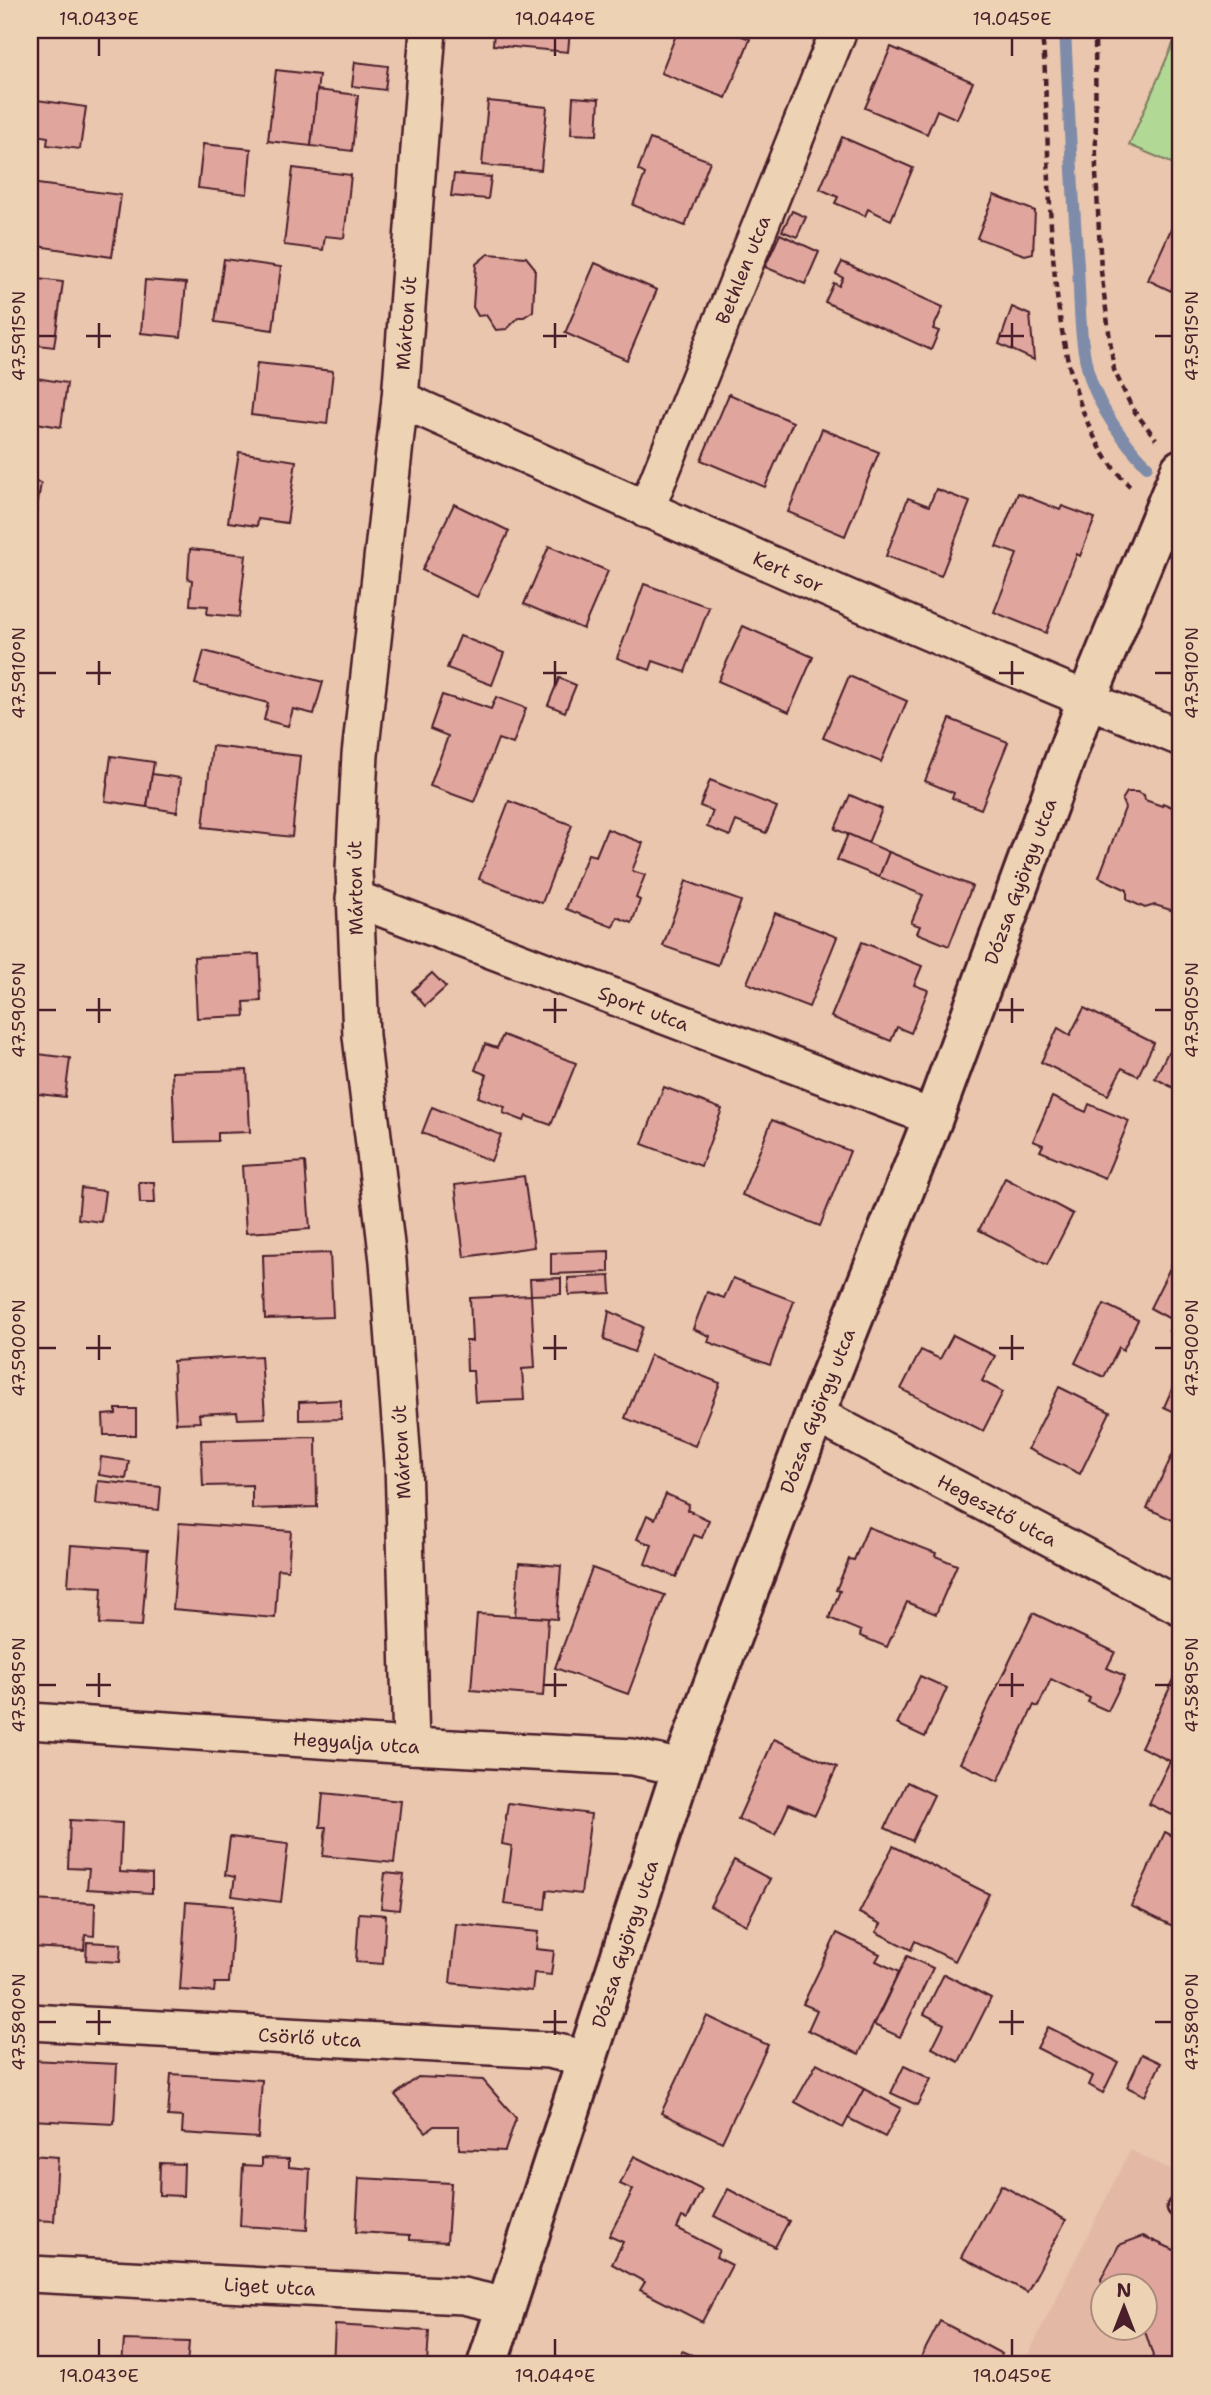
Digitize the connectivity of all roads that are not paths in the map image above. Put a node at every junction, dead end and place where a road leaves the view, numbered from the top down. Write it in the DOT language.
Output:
graph roads {
  1 [pos="428,30"];
  2 [pos="839,30"];
  3 [pos="400,399"];
  4 [pos="1180,471"];
  5 [pos="646,510"];
  6 [pos="1087,699"];
  7 [pos="1181,738"];
  8 [pos="354,898"];
  9 [pos="933,1118"];
  10 [pos="815,1415"];
  11 [pos="1181,1607"];
  12 [pos="30,1721"];
  13 [pos="411,1746"];
  14 [pos="682,1768"];
  15 [pos="30,2022"];
  16 [pos="589,2059"];
  17 [pos="30,2274"];
  18 [pos="507,2306"];
  19 [pos="487,2365"];
  1 -- 3 [label="street, Márton út"];
  2 -- 5 [label="street, Bethlen utca"];
  3 -- 5 [label="street, Kert sor"];
  3 -- 8 [label="street, Márton út"];
  4 -- 6 [label="street, Dózsa György utca"];
  5 -- 6 [label="street, Kert sor"];
  6 -- 7 [label="street, Kert sor"];
  6 -- 9 [label="street, Dózsa György utca"];
  8 -- 9 [label="street, Sport utca"];
  8 -- 13 [label="street, Márton út"];
  9 -- 10 [label="street, Dózsa György utca"];
  10 -- 11 [label="street, Hegesztő utca"];
  10 -- 14 [label="street, Dózsa György utca"];
  12 -- 13 [label="street, Hegyalja utca"];
  13 -- 14 [label="street, Hegyalja utca"];
  14 -- 16 [label="street, Dózsa György utca"];
  15 -- 16 [label="street, Csörlő utca"];
  16 -- 18 [label="street, Dózsa György utca"];
  17 -- 18 [label="street, Liget utca"];
  18 -- 19 [label="street, Dózsa György utca"];
}
